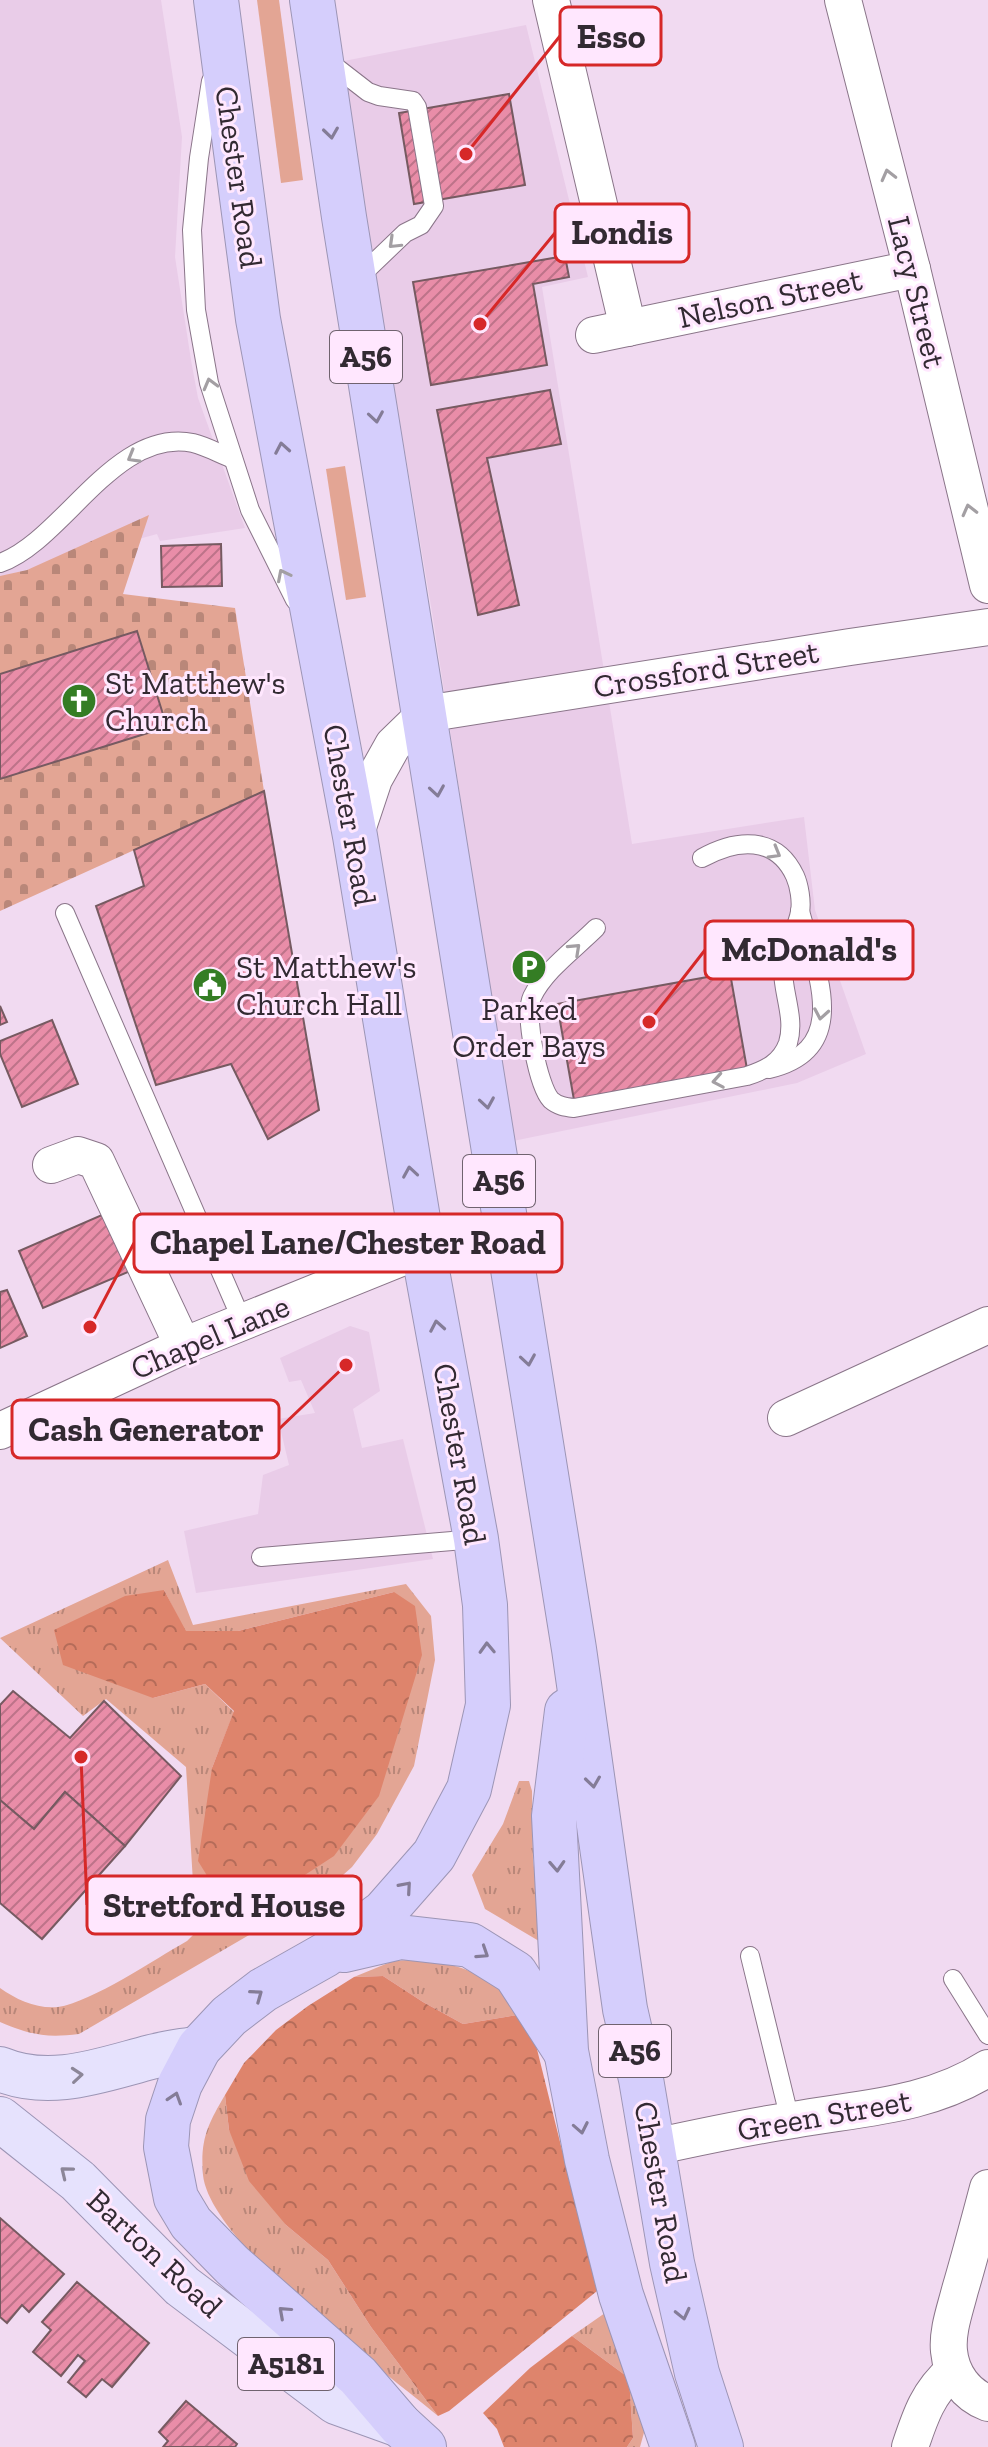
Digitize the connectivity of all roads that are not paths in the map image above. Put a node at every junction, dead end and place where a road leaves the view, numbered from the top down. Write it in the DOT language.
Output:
graph roads {
  1 [pos="312,0"];
  2 [pos="551,0"];
  3 [pos="843,0"];
  4 [pos="218,16"];
  5 [pos="320,54"];
  6 [pos="912,269"];
  7 [pos="354,283"];
  8 [pos="233,459"];
  9 [pos="0,563"];
  10 [pos="988,585"];
  11 [pos="988,627"];
  12 [pos="319,645"];
  13 [pos="425,714"];
  14 [pos="355,836"];
  15 [pos="702,858"];
  16 [pos="800,911"];
  17 [pos="65,913"];
  18 [pos="596,928"];
  19 [pos="766,1070"];
  20 [pos="51,1165"];
  21 [pos="423,1249"];
  22 [pos="243,1323"];
  23 [pos="988,1325"];
  24 [pos="183,1346"];
  25 [pos="786,1418"];
  26 [pos="0,1431"];
  27 [pos="476,1539"];
  28 [pos="261,1557"];
  29 [pos="574,1649"];
  30 [pos="325,1955"];
  31 [pos="750,1956"];
  32 [pos="953,1979"];
  33 [pos="988,2035"];
  34 [pos="199,2048"];
  35 [pos="566,2051"];
  36 [pos="988,2068"];
  37 [pos="0,2069"];
  38 [pos="0,2119"];
  39 [pos="790,2120"];
  40 [pos="654,2147"];
  41 [pos="988,2188"];
  42 [pos="953,2371"];
  43 [pos="988,2403"];
  44 [pos="412,2436"];
  45 [pos="673,2447"];
  46 [pos="721,2447"];
  47 [pos="910,2447"];
  1 -- 5 [label="highway, Chester Road / A56"];
  2 -- 6 [label="street, Nelson Street"];
  6 -- 3 [label="street, Lacy Street, one-way"];
  8 -- 4 [label="lane, one-way"];
  12 -- 4 [label="highway, Chester Road / A56, one-way"];
  5 -- 7 [label="highway, Chester Road / A56, one-way"];
  5 -- 7 [label="lane, one-way"];
  10 -- 6 [label="street, Lacy Street, one-way"];
  7 -- 13 [label="highway, Chester Road / A56, one-way"];
  8 -- 9 [label="lane, one-way"];
  12 -- 8 [label="lane, one-way"];
  11 -- 13 [label="street, Crossford Street"];
  12 -- 14 [label="highway, Chester Road / A56"];
  13 -- 14 [label="street"];
  13 -- 29 [label="highway, Chester Road / A56, one-way"];
  21 -- 14 [label="highway, Chester Road / A56, one-way"];
  15 -- 16 [label="lane, one-way"];
  16 -- 19 [label="lane"];
  16 -- 19 [label="lane, one-way"];
  17 -- 22 [label="lane"];
  19 -- 18 [label="lane, one-way"];
  20 -- 24 [label="street"];
  21 -- 22 [label="street, Chapel Lane"];
  27 -- 21 [label="highway, Chester Road / A56, one-way"];
  22 -- 24 [label="street, Chapel Lane"];
  23 -- 25 [label="street"];
  24 -- 26 [label="street, Chapel Lane"];
  27 -- 28 [label="lane"];
  30 -- 27 [label="highway, Chester Road / A56, one-way"];
  29 -- 35 [label="highway, Chester Road / A56, one-way"];
  29 -- 40 [label="highway, Chester Road / A56, one-way"];
  34 -- 30 [label="highway, Chester Road / A56, one-way"];
  30 -- 35 [label="highway, Chester Road / A56, one-way"];
  31 -- 39 [label="lane"];
  32 -- 33 [label="lane"];
  37 -- 34 [label="main road, one-way"];
  44 -- 34 [label="highway, Chester Road / A56, one-way"];
  35 -- 45 [label="highway, Chester Road / A56, one-way"];
  36 -- 39 [label="street, Green Street"];
  44 -- 38 [label="main road, Barton Road / A5181, one-way"];
  39 -- 40 [label="street, Green Street"];
  40 -- 46 [label="highway, Chester Road / A56, one-way"];
  41 -- 42 [label="street"];
  42 -- 43 [label="street"];
  42 -- 47 [label="street"];
}
